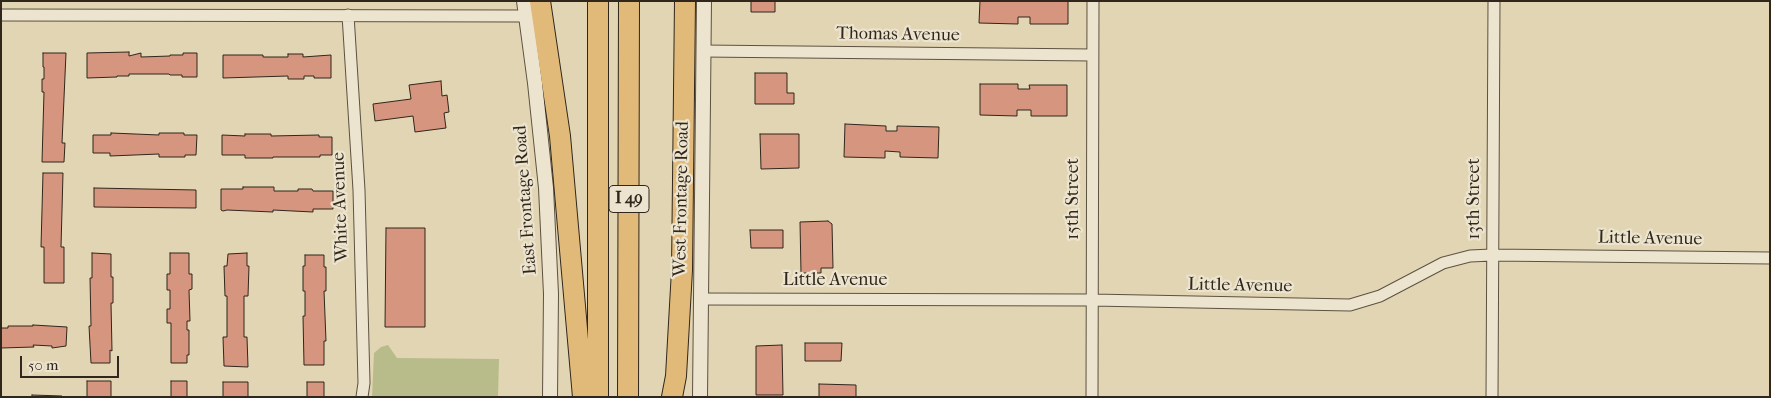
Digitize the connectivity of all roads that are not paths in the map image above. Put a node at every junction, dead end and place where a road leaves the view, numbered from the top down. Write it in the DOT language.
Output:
graph roads {
  1 [pos="524,1"];
  2 [pos="540,1"];
  3 [pos="598,1"];
  4 [pos="629,1"];
  5 [pos="685,1"];
  6 [pos="704,1"];
  7 [pos="1093,1"];
  8 [pos="1494,1"];
  9 [pos="1,15"];
  10 [pos="348,15"];
  11 [pos="526,16"];
  12 [pos="704,51"];
  13 [pos="1092,55"];
  14 [pos="1492,255"];
  15 [pos="1770,258"];
  16 [pos="700,300"];
  17 [pos="1092,300"];
  18 [pos="362,397"];
  19 [pos="550,397"];
  20 [pos="583,397"];
  21 [pos="598,397"];
  22 [pos="628,397"];
  23 [pos="672,397"];
  24 [pos="700,397"];
  25 [pos="1092,397"];
  26 [pos="1492,397"];
  1 -- 11 [label="street, East Frontage Road"];
  2 -- 20 [label="highway"];
  3 -- 21 [label="highway, I 49"];
  4 -- 22 [label="highway, I 49"];
  5 -- 23 [label="highway"];
  6 -- 12 [label="street, West Frontage Road"];
  7 -- 13 [label="street, 15th Street"];
  8 -- 14 [label="street, 13th Street"];
  9 -- 10 [label="street"];
  10 -- 11 [label="street"];
  10 -- 18 [label="street, White Avenue"];
  11 -- 19 [label="street, East Frontage Road"];
  12 -- 13 [label="street, Thomas Avenue"];
  12 -- 16 [label="street, West Frontage Road"];
  13 -- 17 [label="street, 15th Street"];
  14 -- 15 [label="street, Little Avenue"];
  14 -- 17 [label="street, Little Avenue"];
  14 -- 26 [label="street, 13th Street"];
  16 -- 17 [label="street, Little Avenue"];
  16 -- 24 [label="street, West Frontage Road"];
  17 -- 25 [label="street, 15th Street"];
}
